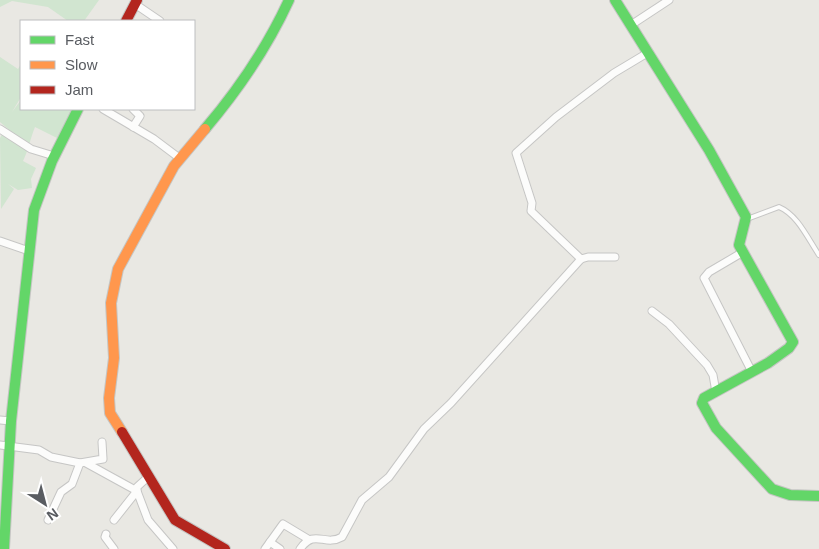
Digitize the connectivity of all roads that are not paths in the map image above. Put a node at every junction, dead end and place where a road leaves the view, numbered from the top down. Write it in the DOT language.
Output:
graph roads {
  1 [pos="289,0"];
  2 [pos="615,0"];
  3 [pos="669,0"];
  4 [pos="136,2"];
  5 [pos="127,20"];
  6 [pos="159,20"];
  7 [pos="631,25"];
  8 [pos="649,52"];
  9 [pos="77,110"];
  10 [pos="105,110"];
  11 [pos="135,110"];
  12 [pos="133,127"];
  13 [pos="0,129"];
  14 [pos="54,156"];
  15 [pos="178,157"];
  16 [pos="748,220"];
  17 [pos="0,241"];
  18 [pos="29,251"];
  19 [pos="743,252"];
  20 [pos="819,255"];
  21 [pos="615,257"];
  22 [pos="581,259"];
  23 [pos="652,311"];
  24 [pos="752,372"];
  25 [pos="716,392"];
  26 [pos="0,420"];
  27 [pos="11,421"];
  28 [pos="102,442"];
  29 [pos="5,445"];
  30 [pos="83,463"];
  31 [pos="147,477"];
  32 [pos="137,491"];
  33 [pos="819,496"];
  34 [pos="48,520"];
  35 [pos="114,520"];
  36 [pos="106,534"];
  37 [pos="308,539"];
  38 [pos="270,542"];
  39 [pos="3,543"];
  40 [pos="114,549"];
  41 [pos="173,549"];
  42 [pos="225,549"];
  43 [pos="265,549"];
  44 [pos="280,549"];
  45 [pos="300,549"];
  1 -- 15 [label="street"];
  2 -- 7 [label="street"];
  3 -- 7 [label="street"];
  4 -- 5 [label="street"];
  4 -- 6 [label="street"];
  7 -- 8 [label="street"];
  8 -- 16 [label="street"];
  8 -- 22 [label="street"];
  9 -- 14 [label="street"];
  10 -- 12 [label="street"];
  11 -- 12 [label="street"];
  12 -- 15 [label="street"];
  13 -- 14 [label="street"];
  14 -- 18 [label="street"];
  15 -- 31 [label="street"];
  16 -- 19 [label="street"];
  16 -- 20 [label="lane"];
  17 -- 18 [label="street"];
  18 -- 27 [label="street"];
  19 -- 24 [label="street"];
  19 -- 24 [label="street"];
  21 -- 22 [label="street"];
  22 -- 37 [label="street"];
  23 -- 25 [label="street"];
  24 -- 25 [label="street"];
  25 -- 33 [label="street"];
  26 -- 27 [label="street"];
  27 -- 29 [label="street"];
  28 -- 30 [label="street"];
  29 -- 30 [label="street"];
  29 -- 39 [label="street"];
  30 -- 32 [label="street"];
  30 -- 34 [label="street"];
  31 -- 32 [label="street"];
  31 -- 42 [label="street"];
  32 -- 35 [label="street"];
  32 -- 41 [label="street"];
  36 -- 40 [label="street"];
  37 -- 38 [label="street"];
  37 -- 45 [label="street"];
  38 -- 43 [label="street"];
  38 -- 44 [label="street"];
}
